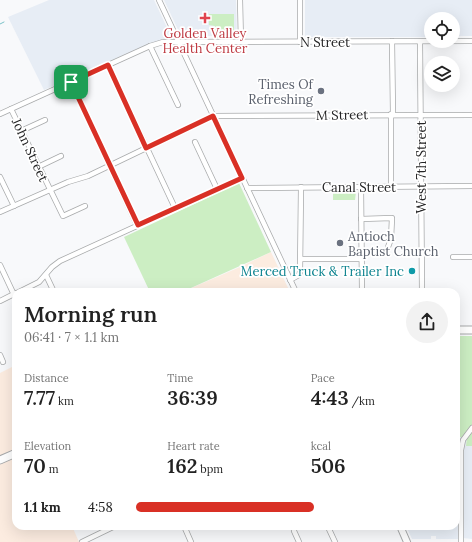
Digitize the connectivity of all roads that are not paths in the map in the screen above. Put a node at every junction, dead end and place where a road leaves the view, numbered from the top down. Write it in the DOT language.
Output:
graph roads {
  1 [pos="159,0"];
  2 [pos="240,0"];
  3 [pos="300,0"];
  4 [pos="392,41"];
  5 [pos="472,41"];
  6 [pos="178,42"];
  7 [pos="241,42"];
  8 [pos="300,42"];
  9 [pos="420,42"];
  10 [pos="150,46"];
  11 [pos="108,65"];
  12 [pos="71,82"];
  13 [pos="178,105"];
  14 [pos="11,109"];
  15 [pos="0,114"];
  16 [pos="392,114"];
  17 [pos="420,114"];
  18 [pos="472,115"];
  19 [pos="213,116"];
  20 [pos="45,120"];
  21 [pos="21,132"];
  22 [pos="195,142"];
  23 [pos="146,148"];
  24 [pos="61,156"];
  25 [pos="110,165"];
  26 [pos="38,167"];
  27 [pos="0,177"];
  28 [pos="242,178"];
  29 [pos="472,186"];
  30 [pos="301,187"];
  31 [pos="361,187"];
  32 [pos="391,187"];
  33 [pos="420,187"];
  34 [pos="247,188"];
  35 [pos="217,189"];
  36 [pos="50,190"];
  37 [pos="14,206"];
  38 [pos="85,206"];
  39 [pos="175,208"];
  40 [pos="0,212"];
  41 [pos="361,219"];
  42 [pos="138,225"];
  43 [pos="388,247"];
  44 [pos="453,257"];
  45 [pos="472,257"];
  46 [pos="301,259"];
  47 [pos="361,259"];
  48 [pos="0,266"];
  49 [pos="46,275"];
  50 [pos="290,280"];
  51 [pos="28,288"];
  52 [pos="52,288"];
  53 [pos="294,288"];
  54 [pos="362,288"];
  55 [pos="422,288"];
  56 [pos="12,289"];
  57 [pos="12,296"];
  58 [pos="0,301"];
  59 [pos="460,330"];
  60 [pos="472,330"];
  61 [pos="0,355"];
  62 [pos="3,362"];
  63 [pos="472,428"];
  64 [pos="12,455"];
  65 [pos="0,460"];
  66 [pos="107,530"];
  67 [pos="185,530"];
  68 [pos="329,530"];
  69 [pos="402,530"];
  70 [pos="294,531"];
  71 [pos="82,542"];
  72 [pos="191,542"];
  73 [pos="299,542"];
  74 [pos="335,542"];
  75 [pos="407,542"];
  76 [pos="461,542"];
  1 -- 6 [label="street"];
  2 -- 7 [label="street"];
  3 -- 8 [label="street"];
  4 -- 8 [label="street, N Street"];
  4 -- 9 [label="street, N Street"];
  4 -- 16 [label="street"];
  5 -- 9 [label="street, N Street"];
  6 -- 7 [label="street, N Street"];
  6 -- 10 [label="street, N Street"];
  6 -- 19 [label="street"];
  7 -- 8 [label="street, N Street"];
  9 -- 17 [label="street, West 7th Street"];
  10 -- 11 [label="street, N Street"];
  10 -- 13 [label="street"];
  11 -- 12 [label="street, N Street"];
  11 -- 23 [label="street"];
  12 -- 14 [label="street, N Street"];
  12 -- 25 [label="street"];
  14 -- 15 [label="street, N Street"];
  14 -- 21 [label="street, John Street"];
  16 -- 17 [label="street, M Street"];
  16 -- 19 [label="street, M Street"];
  16 -- 32 [label="street"];
  17 -- 18 [label="street, M Street"];
  17 -- 33 [label="street, West 7th Street"];
  19 -- 23 [label="street"];
  19 -- 28 [label="street"];
  20 -- 21 [label="street"];
  21 -- 26 [label="street, John Street"];
  22 -- 35 [label="street"];
  23 -- 25 [label="street"];
  23 -- 39 [label="street"];
  24 -- 26 [label="street"];
  25 -- 36 [label="street"];
  25 -- 42 [label="street"];
  26 -- 36 [label="street, John Street"];
  27 -- 37 [label="street"];
  28 -- 34 [label="street"];
  28 -- 35 [label="street"];
  29 -- 33 [label="street, Canal Street"];
  30 -- 31 [label="street, Canal Street"];
  30 -- 34 [label="street, Canal Street"];
  30 -- 46 [label="street"];
  31 -- 32 [label="street, Canal Street"];
  31 -- 41 [label="street"];
  32 -- 33 [label="street, Canal Street"];
  33 -- 55 [label="street, West 7th Street"];
  34 -- 50 [label="street"];
  35 -- 39 [label="street"];
  36 -- 37 [label="street"];
  36 -- 38 [label="street, John Street"];
  37 -- 40 [label="street"];
  39 -- 42 [label="street"];
  41 -- 43 [label="street"];
  41 -- 47 [label="street"];
  42 -- 49 [label="street"];
  44 -- 45 [label="street"];
  46 -- 47 [label="street"];
  46 -- 50 [label="street"];
  47 -- 54 [label="street"];
  48 -- 56 [label="street"];
  49 -- 51 [label="street"];
  49 -- 52 [label="street"];
  50 -- 53 [label="street"];
  57 -- 58 [label="street"];
  59 -- 60 [label="highway"];
  61 -- 62 [label="street"];
  63 -- 76 [label="street"];
  64 -- 65 [label="highway"];
  66 -- 71 [label="street"];
  67 -- 72 [label="street"];
  68 -- 74 [label="street"];
  69 -- 75 [label="main road"];
  70 -- 73 [label="street"];
}
